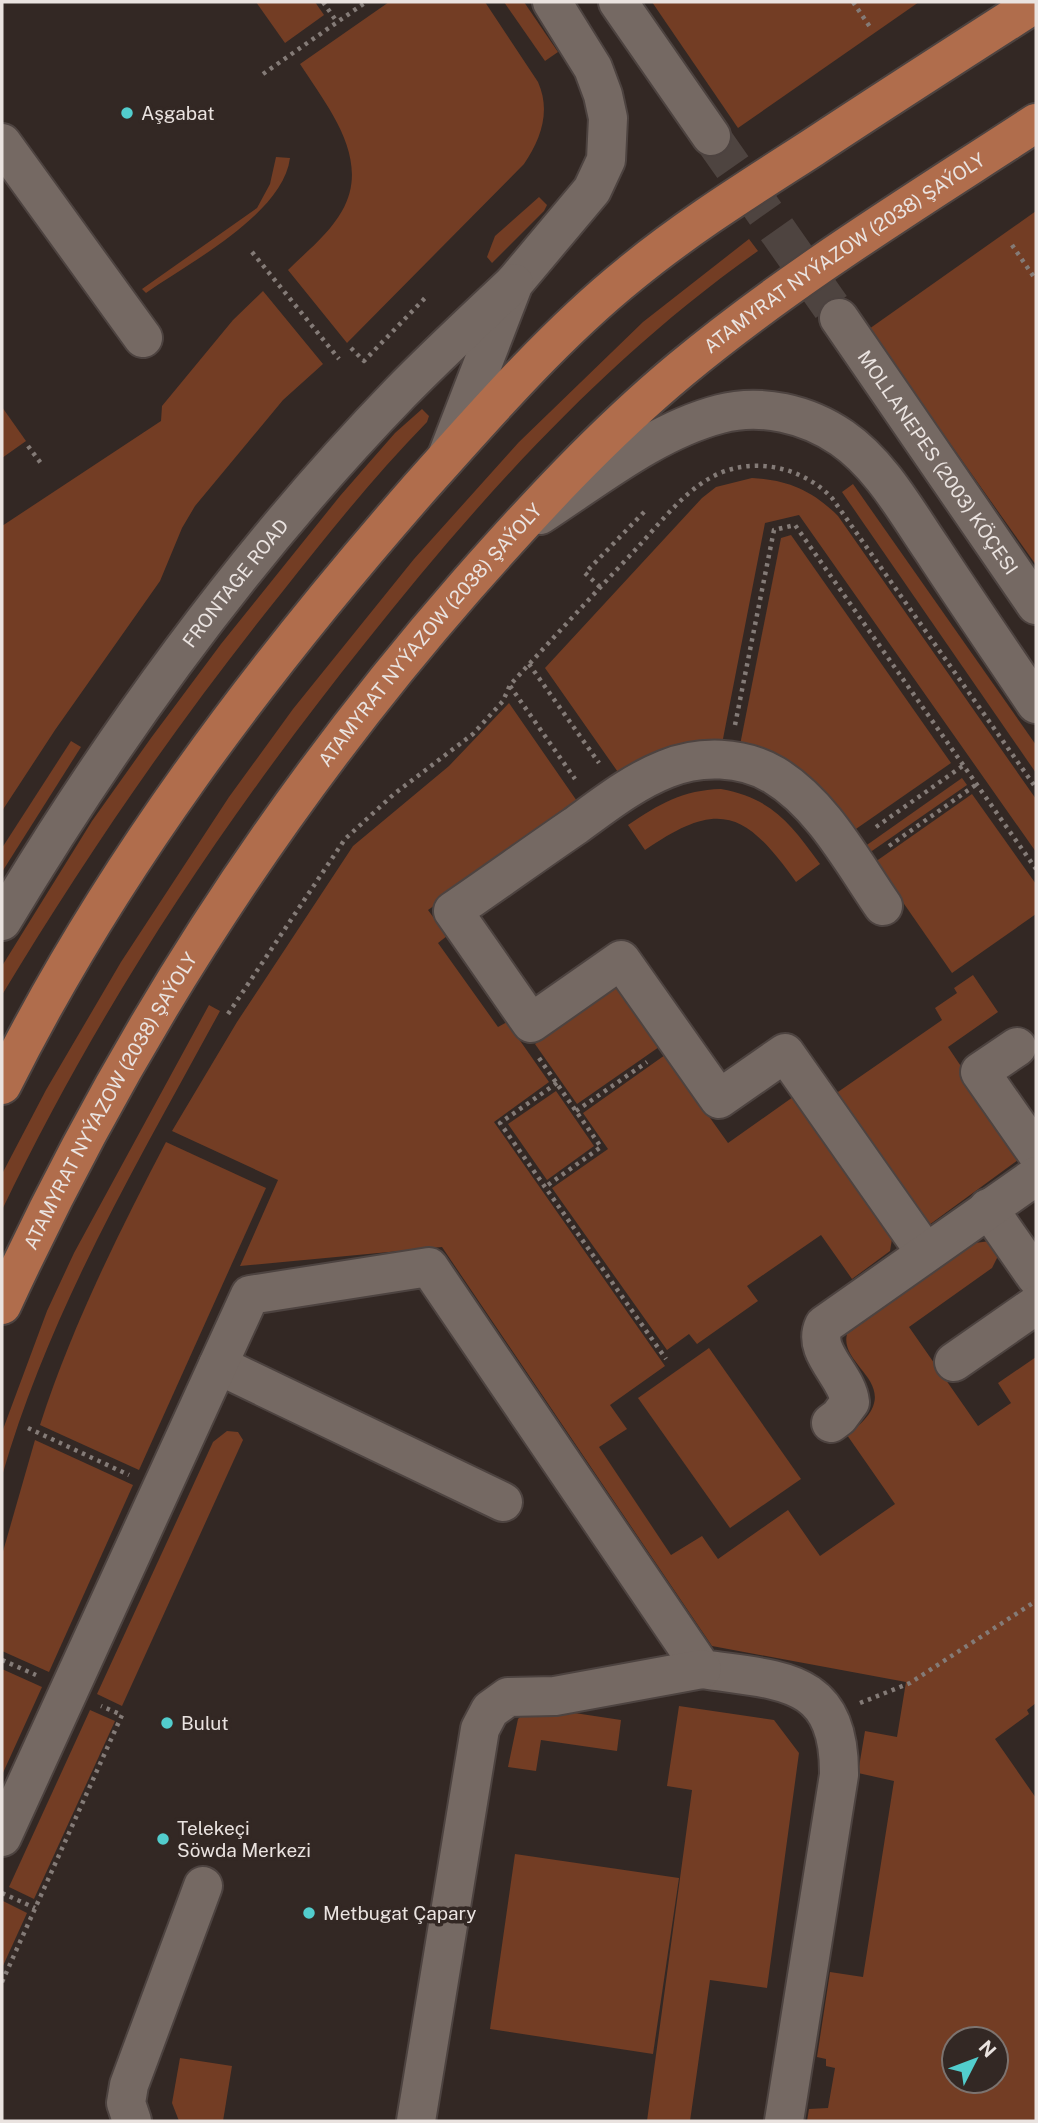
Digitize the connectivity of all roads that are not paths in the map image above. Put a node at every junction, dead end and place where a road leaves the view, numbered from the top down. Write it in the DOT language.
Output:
graph roads {
  1 [pos="552,2"];
  2 [pos="618,2"];
  3 [pos="1036,3"];
  4 [pos="1036,123"];
  5 [pos="710,136"];
  6 [pos="2,143"];
  7 [pos="514,283"];
  8 [pos="839,318"];
  9 [pos="142,338"];
  10 [pos="446,459"];
  11 [pos="514,531"];
  12 [pos="1036,605"];
  13 [pos="1036,704"];
  14 [pos="883,906"];
  15 [pos="2,921"];
  16 [pos="1017,1047"];
  17 [pos="2,1085"];
  18 [pos="1036,1152"];
  19 [pos="1036,1176"];
  20 [pos="988,1208"];
  21 [pos="925,1252"];
  22 [pos="1036,1277"];
  23 [pos="2,1305"];
  24 [pos="1036,1305"];
  25 [pos="954,1362"];
  26 [pos="218,1365"];
  27 [pos="831,1423"];
  28 [pos="503,1502"];
  29 [pos="702,1669"];
  30 [pos="2,1838"];
  31 [pos="203,1886"];
  32 [pos="132,2121"];
  33 [pos="415,2121"];
  34 [pos="783,2121"];
  1 -- 7 [label="street"];
  2 -- 5 [label="street"];
  3 -- 10 [label="main road"];
  4 -- 11 [label="main road, ATAMYRAT NYÝAZOW (2038) ŞAÝOLY"];
  6 -- 9 [label="street"];
  7 -- 10 [label="street"];
  7 -- 15 [label="street, FRONTAGE ROAD"];
  8 -- 12 [label="street, MOLLANEPES (2003) KÖÇESI"];
  10 -- 17 [label="main road"];
  11 -- 13 [label="street"];
  11 -- 23 [label="main road, ATAMYRAT NYÝAZOW (2038) ŞAÝOLY"];
  14 -- 21 [label="street"];
  16 -- 18 [label="street"];
  19 -- 20 [label="street"];
  20 -- 21 [label="street"];
  20 -- 22 [label="street"];
  21 -- 27 [label="street"];
  24 -- 25 [label="street"];
  26 -- 28 [label="street"];
  26 -- 29 [label="street"];
  26 -- 30 [label="street"];
  29 -- 33 [label="street"];
  29 -- 34 [label="street"];
  31 -- 32 [label="street"];
}
